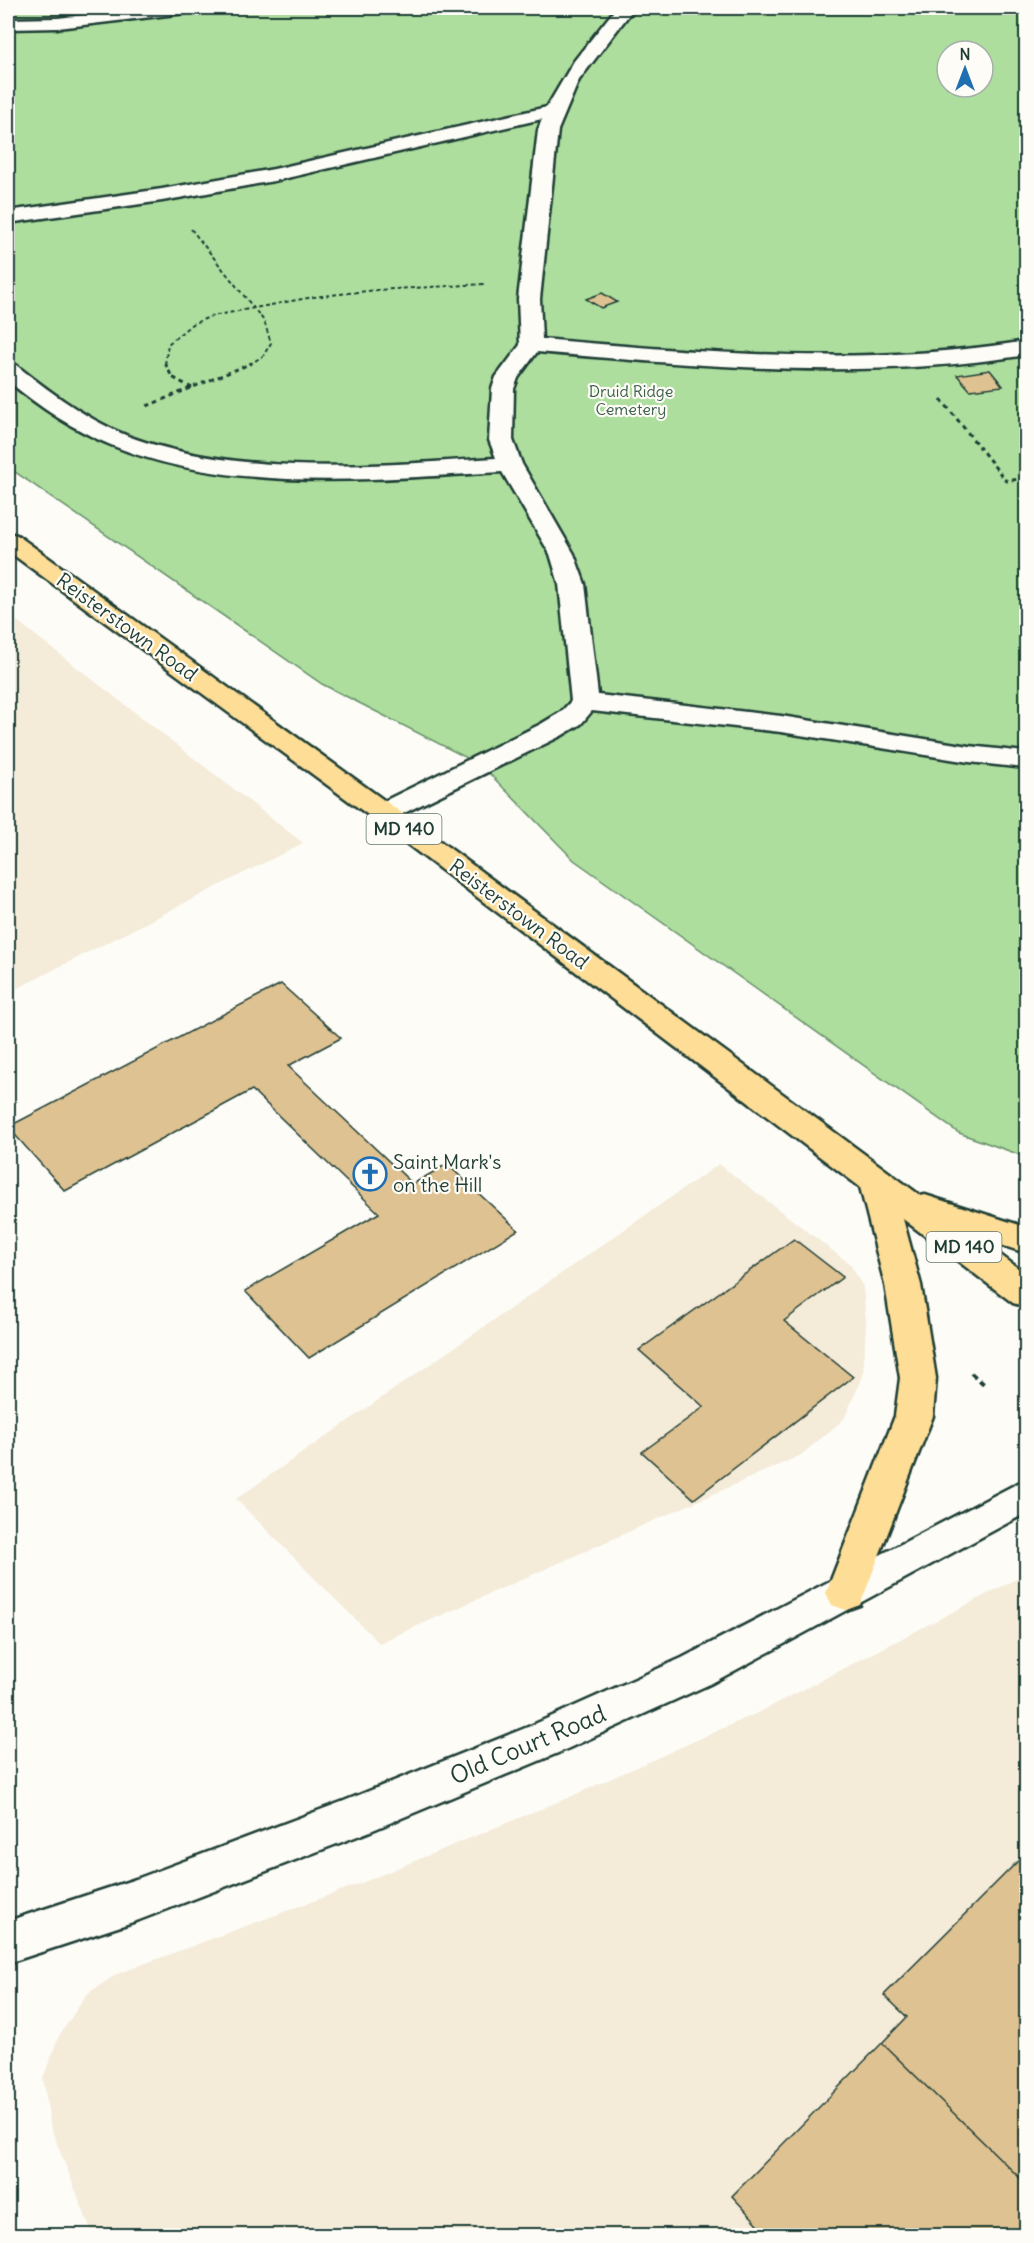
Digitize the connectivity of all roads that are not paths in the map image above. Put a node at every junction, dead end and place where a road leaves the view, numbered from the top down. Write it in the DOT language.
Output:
graph roads {
  1 [pos="185,8"];
  2 [pos="625,8"];
  3 [pos="8,24"];
  4 [pos="553,111"];
  5 [pos="8,217"];
  6 [pos="531,345"];
  7 [pos="1026,348"];
  8 [pos="8,370"];
  9 [pos="510,464"];
  10 [pos="8,540"];
  11 [pos="585,702"];
  12 [pos="1026,760"];
  13 [pos="382,813"];
  14 [pos="888,1190"];
  15 [pos="1026,1240"];
  16 [pos="1026,1293"];
  17 [pos="1026,1495"];
  18 [pos="846,1593"];
  19 [pos="8,1942"];
  1 -- 3 [label="main road"];
  2 -- 4 [label="main road"];
  4 -- 5 [label="main road"];
  4 -- 6 [label="main road"];
  6 -- 7 [label="main road"];
  6 -- 9 [label="main road"];
  8 -- 9 [label="main road"];
  9 -- 11 [label="main road"];
  10 -- 13 [label="main road, Reisterstown Road / MD 140"];
  11 -- 12 [label="main road"];
  11 -- 13 [label="main road"];
  13 -- 14 [label="main road, Reisterstown Road / MD 140"];
  14 -- 15 [label="main road"];
  14 -- 16 [label="main road, Reisterstown Road / MD 140"];
  14 -- 18 [label="main road"];
  17 -- 18 [label="main road, Old Court Road"];
  18 -- 19 [label="main road, Old Court Road"];
}
